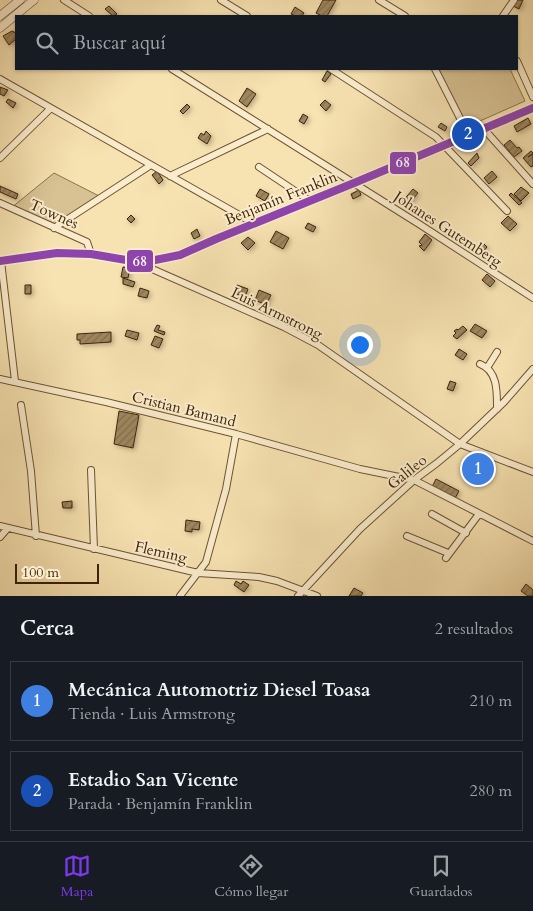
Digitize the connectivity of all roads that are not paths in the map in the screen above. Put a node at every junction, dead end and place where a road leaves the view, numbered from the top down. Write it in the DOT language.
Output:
graph roads {
  1 [pos="20,0"];
  2 [pos="34,0"];
  3 [pos="64,0"];
  4 [pos="222,0"];
  5 [pos="379,0"];
  6 [pos="514,0"];
  7 [pos="16,15"];
  8 [pos="87,15"];
  9 [pos="245,15"];
  10 [pos="403,15"];
  11 [pos="504,15"];
  12 [pos="0,16"];
  13 [pos="15,16"];
  14 [pos="0,28"];
  15 [pos="518,63"];
  16 [pos="174,70"];
  17 [pos="333,70"];
  18 [pos="436,70"];
  19 [pos="0,79"];
  20 [pos="533,97"];
  21 [pos="51,108"];
  22 [pos="533,108"];
  23 [pos="483,128"];
  24 [pos="268,129"];
  25 [pos="468,134"];
  26 [pos="444,145"];
  27 [pos="0,158"];
  28 [pos="150,165"];
  29 [pos="259,168"];
  30 [pos="170,176"];
  31 [pos="354,183"];
  32 [pos="533,184"];
  33 [pos="310,201"];
  34 [pos="0,203"];
  35 [pos="507,211"];
  36 [pos="255,224"];
  37 [pos="54,228"];
  38 [pos="90,254"];
  39 [pos="0,261"];
  40 [pos="132,261"];
  41 [pos="533,298"];
  42 [pos="497,352"];
  43 [pos="480,364"];
  44 [pos="487,368"];
  45 [pos="533,369"];
  46 [pos="0,379"];
  47 [pos="15,381"];
  48 [pos="21,405"];
  49 [pos="497,409"];
  50 [pos="236,434"];
  51 [pos="460,444"];
  52 [pos="91,470"];
  53 [pos="533,472"];
  54 [pos="414,480"];
  55 [pos="432,514"];
  56 [pos="479,514"];
  57 [pos="3,527"];
  58 [pos="466,533"];
  59 [pos="36,536"];
  60 [pos="407,536"];
  61 [pos="0,537"];
  62 [pos="533,541"];
  63 [pos="94,549"];
  64 [pos="198,573"];
  65 [pos="303,590"];
  66 [pos="180,596"];
  67 [pos="298,596"];
  68 [pos="317,596"];
  1 -- 12 [label="street"];
  2 -- 7 [label="street"];
  3 -- 8 [label="street"];
  4 -- 9 [label="street"];
  5 -- 10 [label="street"];
  6 -- 11 [label="street"];
  13 -- 14 [label="street"];
  15 -- 20 [label="street"];
  16 -- 24 [label="street, Johanes Gutemberg"];
  17 -- 26 [label="street"];
  18 -- 25 [label="street"];
  19 -- 21 [label="street"];
  21 -- 27 [label="street"];
  21 -- 28 [label="street"];
  22 -- 23 [label="street, Benjamín Franklin"];
  23 -- 25 [label="street, Benjamín Franklin"];
  23 -- 32 [label="street"];
  24 -- 30 [label="street"];
  24 -- 31 [label="street, Johanes Gutemberg"];
  25 -- 26 [label="street, Benjamín Franklin"];
  26 -- 31 [label="street, Benjamín Franklin"];
  26 -- 35 [label="street"];
  28 -- 30 [label="street"];
  28 -- 37 [label="street"];
  29 -- 33 [label="street"];
  30 -- 36 [label="street"];
  31 -- 33 [label="street, Benjamín Franklin"];
  31 -- 41 [label="street, Johanes Gutemberg"];
  33 -- 36 [label="street, Benjamín Franklin"];
  34 -- 37 [label="street, Townes"];
  36 -- 40 [label="street, Benjamín Franklin"];
  37 -- 38 [label="street, Townes"];
  38 -- 39 [label="street, Benjamín Franklin"];
  38 -- 40 [label="street, Benjamín Franklin"];
  39 -- 47 [label="street"];
  40 -- 51 [label="street, Luis Armstrong"];
  42 -- 44 [label="street"];
  43 -- 44 [label="street"];
  44 -- 49 [label="street"];
  45 -- 49 [label="street, Galileo"];
  46 -- 47 [label="street, Cristian Bamand"];
  47 -- 50 [label="street, Cristian Bamand"];
  48 -- 59 [label="street"];
  49 -- 51 [label="street, Galileo"];
  50 -- 54 [label="street, Cristian Bamand"];
  50 -- 64 [label="street"];
  51 -- 53 [label="street, Luis Armstrong"];
  51 -- 54 [label="street, Galileo"];
  52 -- 63 [label="street"];
  54 -- 56 [label="street, Cristian Bamand"];
  54 -- 65 [label="street, Galileo"];
  55 -- 58 [label="street"];
  56 -- 58 [label="street"];
  56 -- 62 [label="street, Cristian Bamand"];
  57 -- 59 [label="street, Fleming"];
  57 -- 61 [label="street"];
  58 -- 60 [label="street"];
  59 -- 63 [label="street, Fleming"];
  63 -- 64 [label="street, Fleming"];
  64 -- 65 [label="street, Fleming"];
  64 -- 66 [label="street"];
  65 -- 67 [label="street, Galileo"];
  65 -- 68 [label="street, Fleming"];
}
